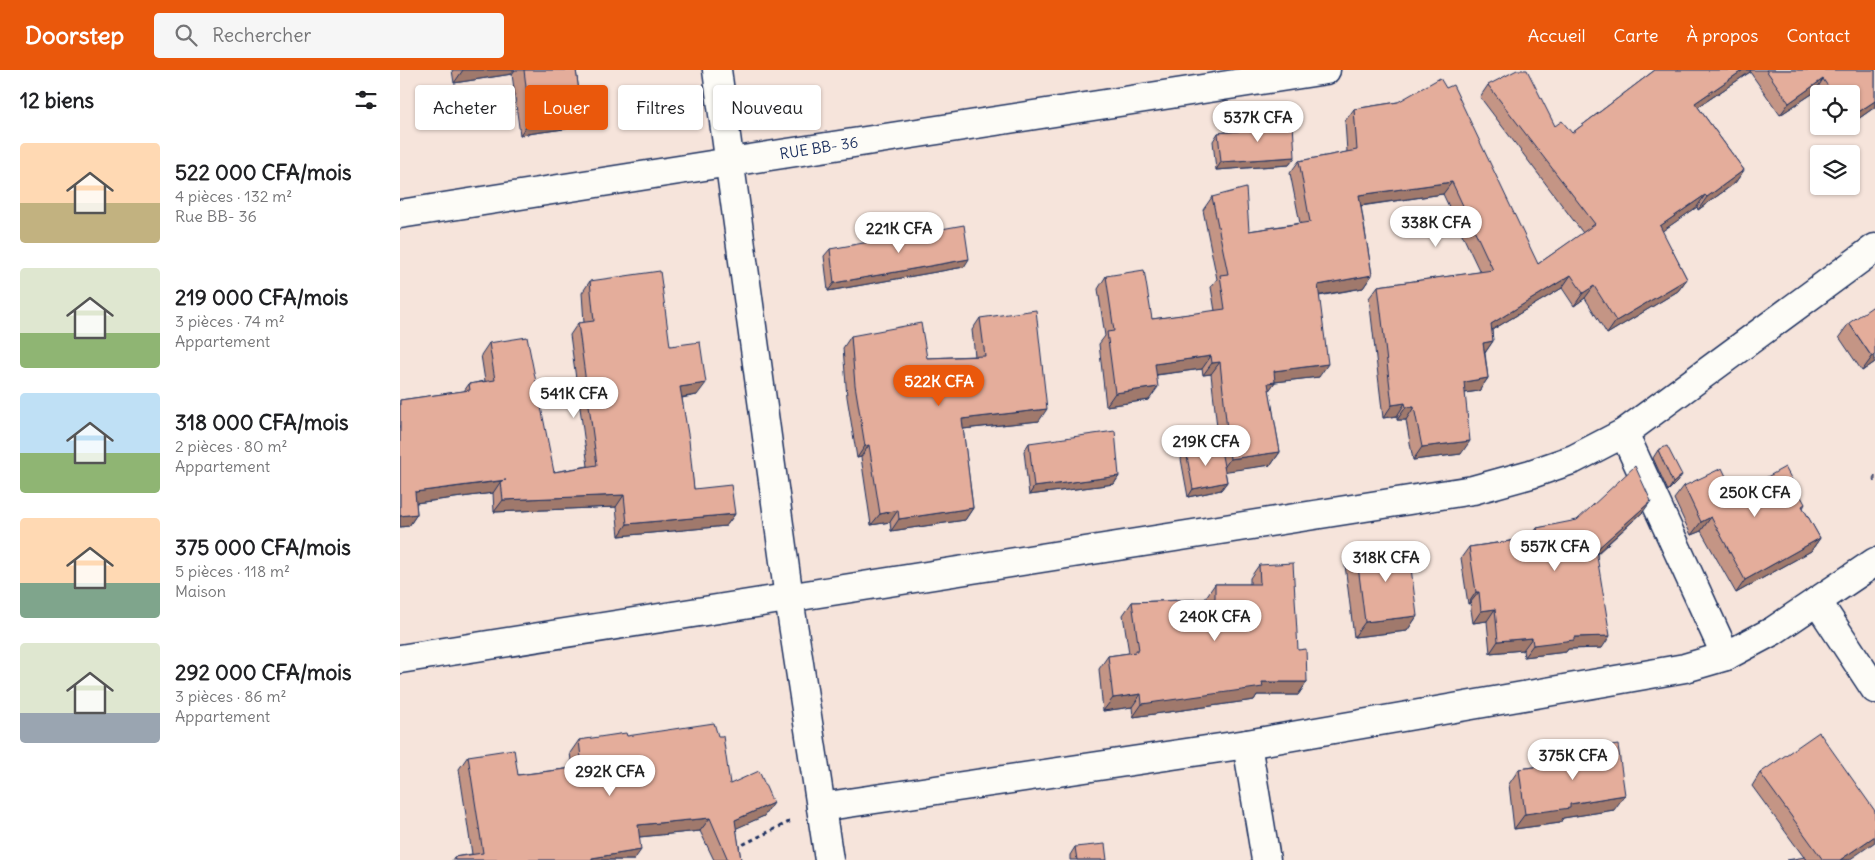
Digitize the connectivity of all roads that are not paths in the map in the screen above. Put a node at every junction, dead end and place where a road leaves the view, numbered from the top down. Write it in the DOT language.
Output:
graph roads {
  1 [pos="717,70"];
  2 [pos="1326,70"];
  3 [pos="730,162"];
  4 [pos="400,214"];
  5 [pos="1875,248"];
  6 [pos="1624,433"];
  7 [pos="1875,562"];
  8 [pos="789,598"];
  9 [pos="1818,601"];
  10 [pos="1726,656"];
  11 [pos="400,659"];
  12 [pos="1875,689"];
  13 [pos="1247,744"];
  14 [pos="820,807"];
  15 [pos="829,860"];
  16 [pos="1266,860"];
  1 -- 3 [label="street"];
  2 -- 3 [label="street, RUE BB- 36"];
  3 -- 4 [label="street, RUE BB- 36"];
  3 -- 8 [label="street"];
  5 -- 6 [label="street"];
  6 -- 8 [label="street"];
  6 -- 10 [label="street"];
  7 -- 9 [label="street"];
  8 -- 11 [label="street"];
  8 -- 14 [label="street"];
  9 -- 10 [label="street"];
  9 -- 12 [label="street"];
  10 -- 13 [label="street"];
  13 -- 14 [label="street"];
  13 -- 16 [label="street"];
  14 -- 15 [label="street"];
}
